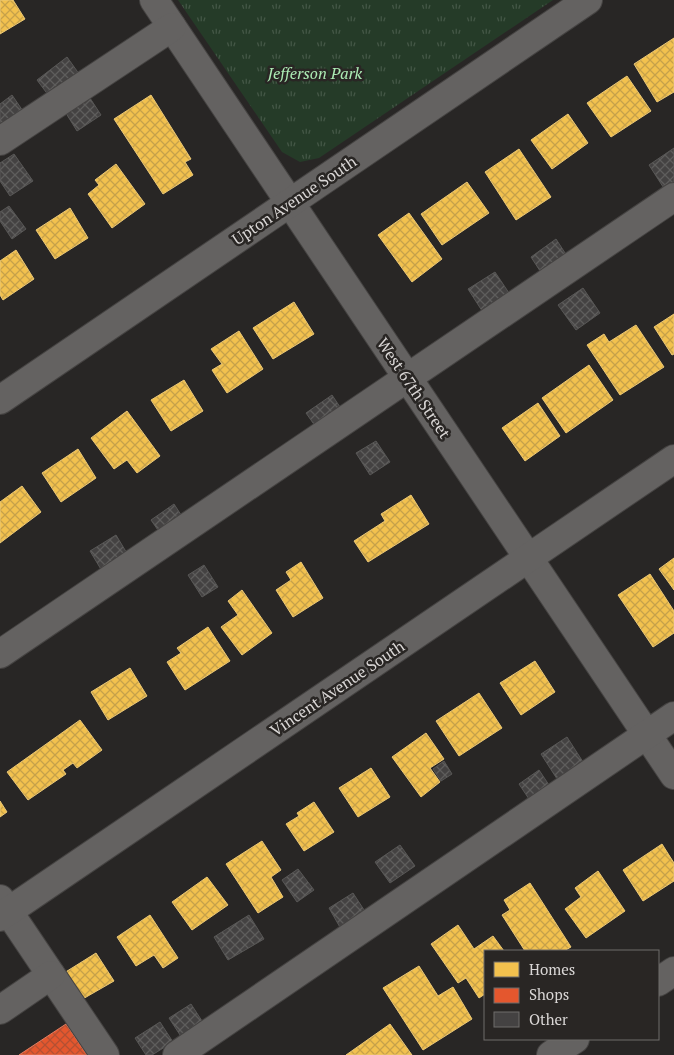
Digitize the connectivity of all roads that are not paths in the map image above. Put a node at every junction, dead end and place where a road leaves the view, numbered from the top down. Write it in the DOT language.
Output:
graph roads {
  1 [pos="154,0"];
  2 [pos="588,0"];
  3 [pos="172,27"];
  4 [pos="0,141"];
  5 [pos="674,197"];
  6 [pos="290,202"];
  7 [pos="408,378"];
  8 [pos="0,400"];
  9 [pos="674,458"];
  10 [pos="528,558"];
  11 [pos="0,654"];
  12 [pos="674,716"];
  13 [pos="647,734"];
  14 [pos="674,775"];
  15 [pos="3,909"];
  16 [pos="674,971"];
  17 [pos="51,975"];
  18 [pos="659,981"];
  19 [pos="0,1010"];
  20 [pos="574,1040"];
  21 [pos="105,1055"];
  22 [pos="177,1055"];
  23 [pos="551,1055"];
  1 -- 3 [label="street, West 67th Street"];
  2 -- 6 [label="street, Upton Avenue South"];
  3 -- 4 [label="street"];
  3 -- 6 [label="street, West 67th Street"];
  5 -- 7 [label="street"];
  6 -- 7 [label="street, West 67th Street"];
  6 -- 8 [label="street, Upton Avenue South"];
  7 -- 10 [label="street, West 67th Street"];
  7 -- 11 [label="street"];
  9 -- 10 [label="street, Vincent Avenue South"];
  10 -- 13 [label="street, West 67th Street"];
  10 -- 15 [label="street, Vincent Avenue South"];
  12 -- 13 [label="street"];
  13 -- 14 [label="street, West 67th Street"];
  13 -- 22 [label="street"];
  15 -- 17 [label="street"];
  16 -- 18 [label="street"];
  17 -- 19 [label="street"];
  17 -- 21 [label="street"];
  20 -- 23 [label="street"];
}
